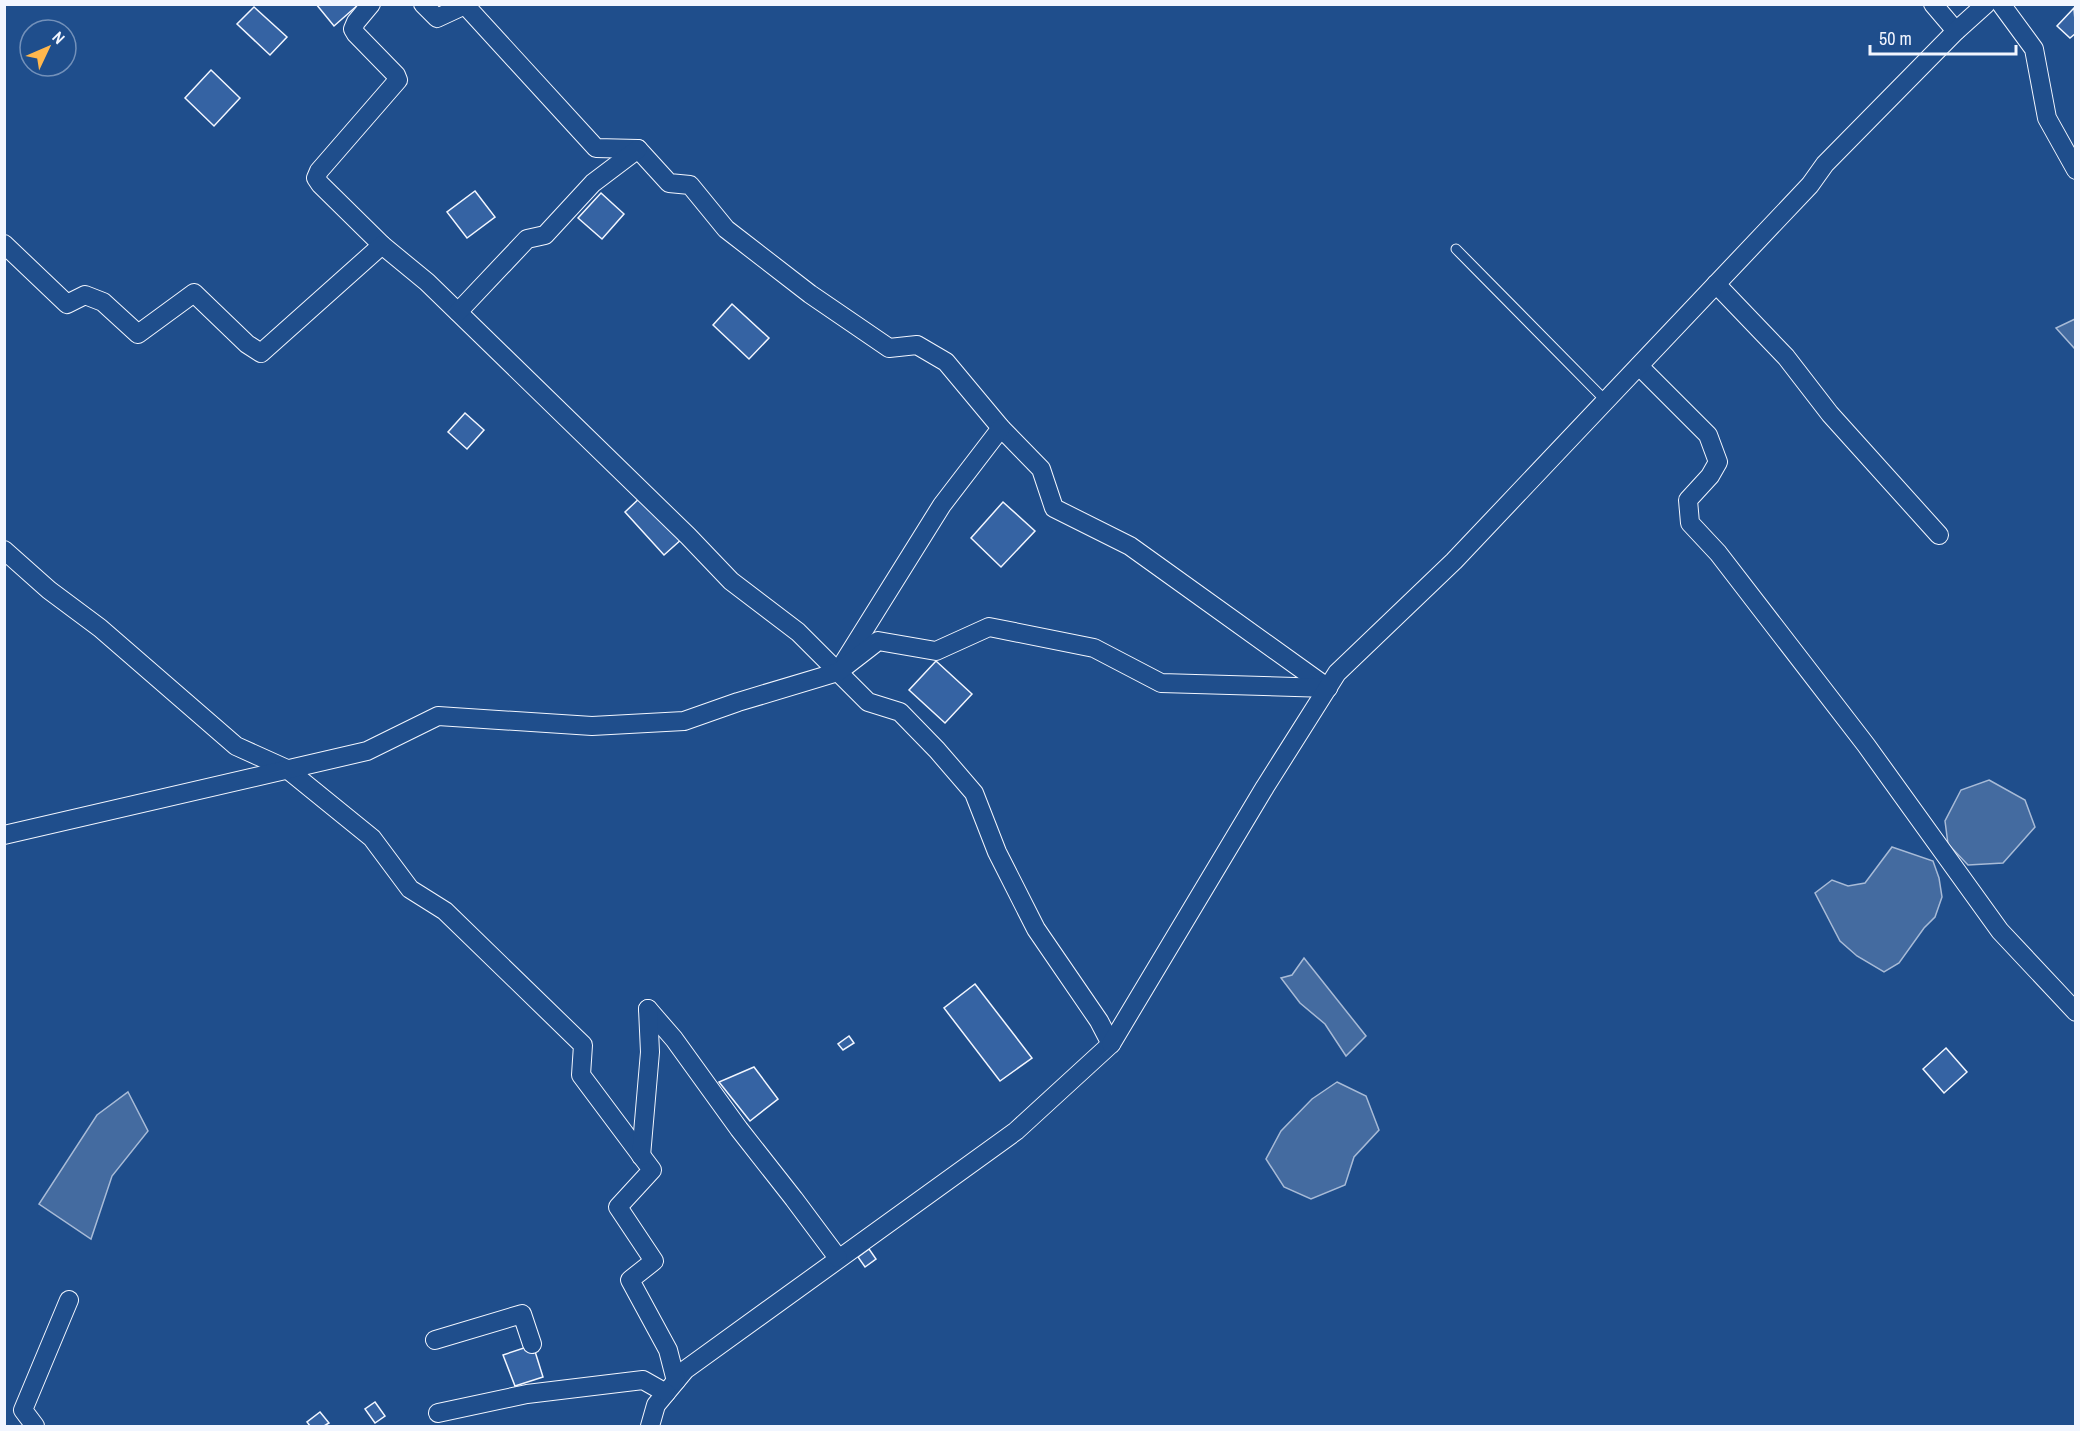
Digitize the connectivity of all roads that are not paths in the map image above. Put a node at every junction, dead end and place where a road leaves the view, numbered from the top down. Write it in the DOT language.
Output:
graph roads {
  1 [pos="371,4"];
  2 [pos="423,4"];
  3 [pos="1933,4"];
  4 [pos="1986,4"];
  5 [pos="2001,4"];
  6 [pos="1956,31"];
  7 [pos="638,148"];
  8 [pos="2076,170"];
  9 [pos="4,244"];
  10 [pos="382,245"];
  11 [pos="1456,249"];
  12 [pos="1716,284"];
  13 [pos="458,312"];
  14 [pos="1639,366"];
  15 [pos="1606,400"];
  16 [pos="1001,428"];
  17 [pos="1939,534"];
  18 [pos="4,550"];
  19 [pos="838,672"];
  20 [pos="1328,688"];
  21 [pos="287,769"];
  22 [pos="4,835"];
  23 [pos="2076,1012"];
  24 [pos="1111,1044"];
  25 [pos="641,1156"];
  26 [pos="838,1258"];
  27 [pos="69,1300"];
  28 [pos="435,1340"];
  29 [pos="532,1344"];
  30 [pos="671,1387"];
  31 [pos="438,1413"];
  32 [pos="35,1426"];
  33 [pos="650,1426"];
  1 -- 10 [label="street"];
  2 -- 7 [label="street"];
  3 -- 6 [label="street"];
  4 -- 6 [label="street"];
  5 -- 8 [label="street"];
  6 -- 12 [label="street"];
  7 -- 13 [label="street"];
  7 -- 16 [label="street"];
  9 -- 10 [label="street"];
  10 -- 13 [label="street"];
  11 -- 15 [label="lane"];
  12 -- 14 [label="street"];
  12 -- 17 [label="street"];
  13 -- 19 [label="street"];
  14 -- 15 [label="street"];
  14 -- 23 [label="street"];
  15 -- 20 [label="street"];
  16 -- 19 [label="street"];
  16 -- 20 [label="street"];
  18 -- 21 [label="street"];
  19 -- 20 [label="street"];
  19 -- 21 [label="street"];
  19 -- 24 [label="street"];
  20 -- 24 [label="street"];
  21 -- 22 [label="street"];
  21 -- 25 [label="street"];
  24 -- 26 [label="street"];
  25 -- 26 [label="street"];
  25 -- 30 [label="street"];
  26 -- 30 [label="street"];
  27 -- 32 [label="street"];
  28 -- 29 [label="street"];
  30 -- 31 [label="street"];
  30 -- 33 [label="street"];
}
